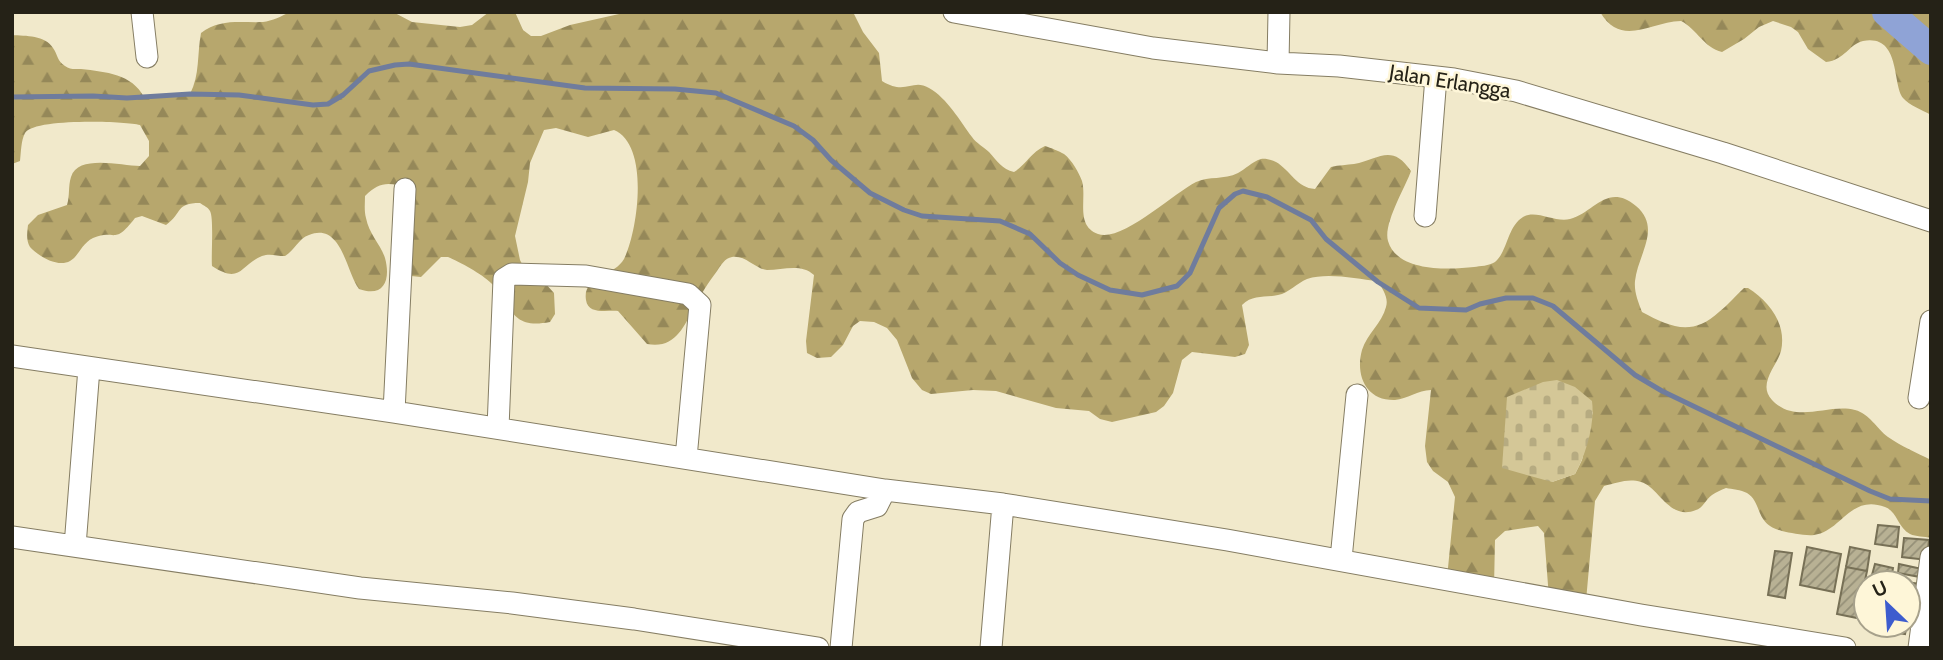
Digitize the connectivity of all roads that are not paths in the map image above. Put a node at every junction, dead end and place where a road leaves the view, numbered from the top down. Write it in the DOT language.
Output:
graph roads {
  1 [pos="142,12"];
  2 [pos="954,12"];
  3 [pos="1279,12"];
  4 [pos="146,57"];
  5 [pos="1278,63"];
  6 [pos="1436,77"];
  7 [pos="405,189"];
  8 [pos="1425,216"];
  9 [pos="1931,221"];
  10 [pos="1931,321"];
  11 [pos="12,356"];
  12 [pos="89,368"];
  13 [pos="1357,395"];
  14 [pos="1919,398"];
  15 [pos="394,412"];
  16 [pos="498,428"];
  17 [pos="687,458"];
  18 [pos="884,490"];
  19 [pos="1003,504"];
  20 [pos="12,537"];
  21 [pos="75,546"];
  22 [pos="1931,557"];
  23 [pos="1341,559"];
  24 [pos="818,648"];
  25 [pos="841,648"];
  26 [pos="991,648"];
  27 [pos="1845,648"];
  28 [pos="1919,648"];
  1 -- 4 [label="street"];
  2 -- 5 [label="street, Jalan Erlangga"];
  3 -- 5 [label="street"];
  5 -- 6 [label="street, Jalan Erlangga"];
  6 -- 8 [label="street"];
  6 -- 9 [label="street, Jalan Erlangga"];
  7 -- 15 [label="street"];
  10 -- 14 [label="street"];
  11 -- 12 [label="street"];
  12 -- 15 [label="street"];
  12 -- 21 [label="street"];
  13 -- 23 [label="street"];
  15 -- 16 [label="street"];
  16 -- 17 [label="street"];
  16 -- 17 [label="street"];
  17 -- 18 [label="street"];
  18 -- 19 [label="street"];
  18 -- 25 [label="street"];
  19 -- 23 [label="street"];
  19 -- 26 [label="street"];
  20 -- 21 [label="street"];
  21 -- 24 [label="street"];
  22 -- 28 [label="street"];
  23 -- 27 [label="street"];
}
